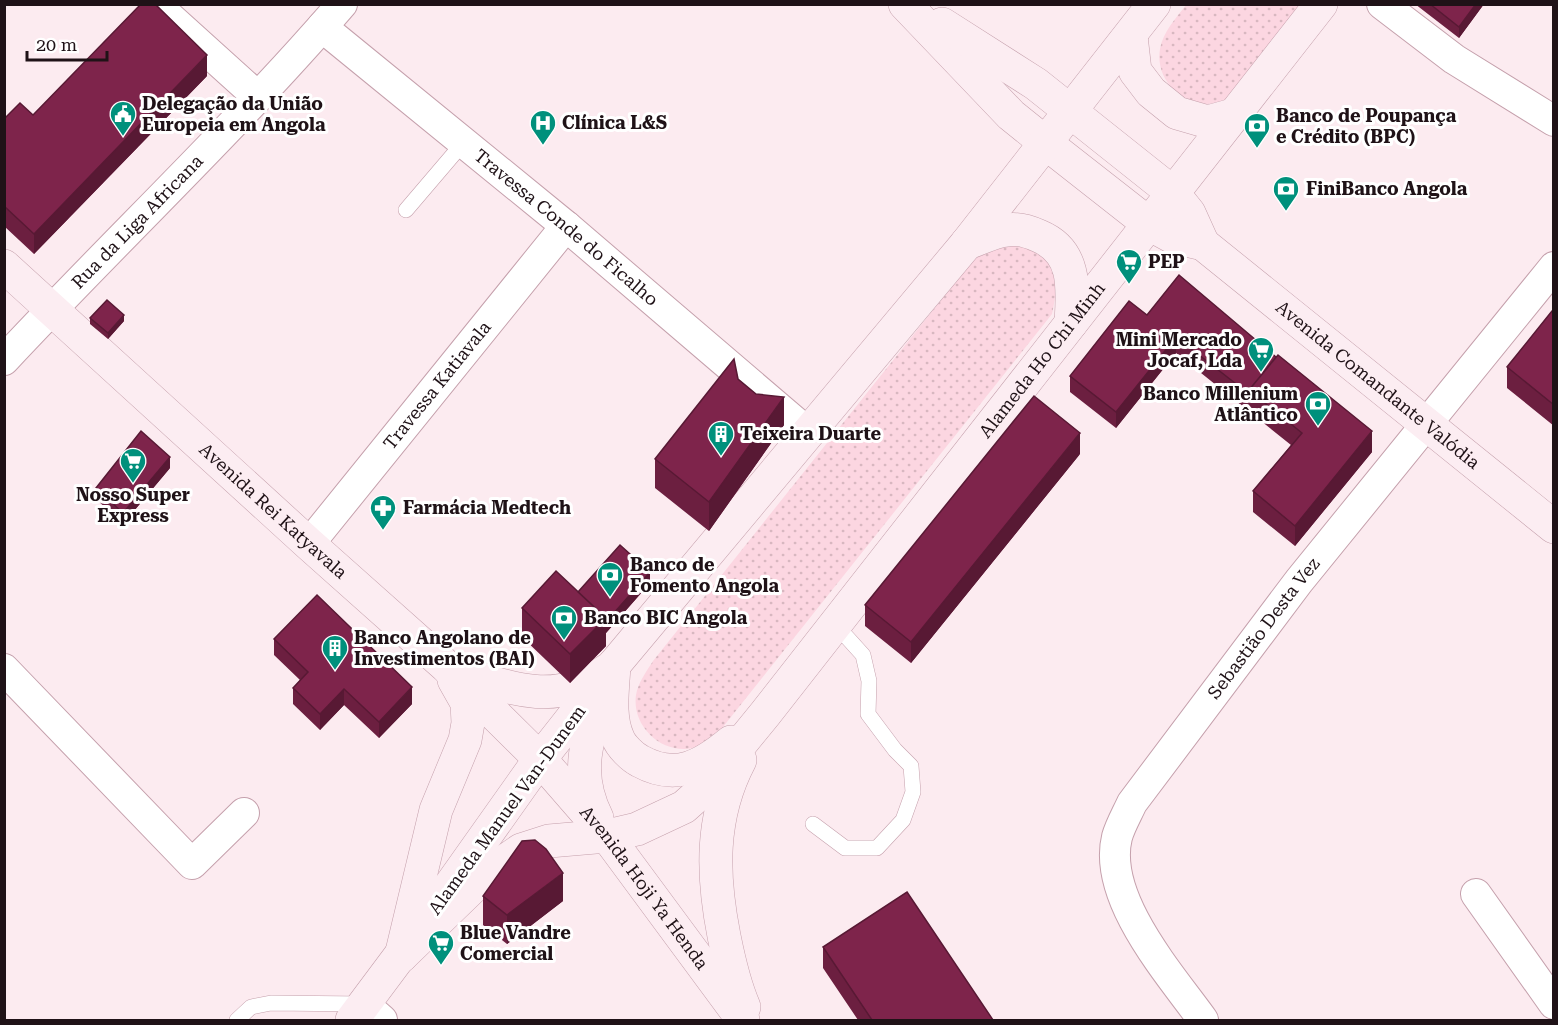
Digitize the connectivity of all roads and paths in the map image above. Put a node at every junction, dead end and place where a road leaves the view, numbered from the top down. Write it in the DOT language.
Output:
graph roads {
  1 [pos="155,4"];
  2 [pos="342,4"];
  3 [pos="904,4"];
  4 [pos="910,4"];
  5 [pos="1155,4"];
  6 [pos="1320,4"];
  7 [pos="1382,4"];
  8 [pos="322,27"];
  9 [pos="1131,36"];
  10 [pos="258,97"];
  11 [pos="1071,112"];
  12 [pos="1233,116"];
  13 [pos="1554,121"];
  14 [pos="464,142"];
  15 [pos="1047,144"];
  16 [pos="1173,194"];
  17 [pos="406,210"];
  18 [pos="1149,224"];
  19 [pos="566,226"];
  20 [pos="967,243"];
  21 [pos="1203,244"];
  22 [pos="4,266"];
  23 [pos="1554,267"];
  24 [pos="53,308"];
  25 [pos="1071,323"];
  26 [pos="4,360"];
  27 [pos="1426,423"];
  28 [pos="808,433"];
  29 [pos="1554,527"];
  30 [pos="309,544"];
  31 [pos="835,624"];
  32 [pos="614,665"];
  33 [pos="446,666"];
  34 [pos="4,669"];
  35 [pos="765,714"];
  36 [pos="540,759"];
  37 [pos="244,813"];
  38 [pos="813,824"];
  39 [pos="607,836"];
  40 [pos="1476,894"];
  41 [pos="401,956"];
  42 [pos="1554,1004"];
  43 [pos="366,1015"];
  44 [pos="237,1020"];
  45 [pos="743,1020"];
  46 [pos="750,1020"];
  47 [pos="1203,1020"];
  1 -- 10 [label="street"];
  2 -- 8 [label="street, Rua da Liga Africana"];
  3 -- 15 [label="main road, Avenida Comandante Valódia"];
  4 -- 11 [label="main road, Avenida Comandante Valódia"];
  5 -- 9 [label="main road"];
  6 -- 12 [label="main road, Alameda Ho Chi Minh"];
  7 -- 13 [label="street"];
  8 -- 10 [label="street, Rua da Liga Africana"];
  8 -- 14 [label="street, Travessa Conde do Ficalho"];
  9 -- 11 [label="main road"];
  9 -- 12 [label="main road"];
  10 -- 24 [label="street, Rua da Liga Africana"];
  11 -- 15 [label="main road"];
  11 -- 16 [label="main road, Avenida Comandante Valódia"];
  12 -- 16 [label="main road, Alameda Ho Chi Minh"];
  14 -- 17 [label="lane"];
  14 -- 19 [label="street, Travessa Conde do Ficalho"];
  15 -- 18 [label="main road, Avenida Comandante Valódia"];
  15 -- 20 [label="main road"];
  16 -- 18 [label="main road, Alameda Ho Chi Minh"];
  16 -- 21 [label="main road, Avenida Comandante Valódia"];
  18 -- 21 [label="main road, Avenida Comandante Valódia"];
  18 -- 25 [label="main road, Alameda Ho Chi Minh"];
  19 -- 28 [label="street, Travessa Conde do Ficalho"];
  19 -- 30 [label="street, Travessa Katiavala"];
  20 -- 25 [label="main road"];
  20 -- 28 [label="main road"];
  21 -- 27 [label="main road, Avenida Comandante Valódia"];
  22 -- 24 [label="main road, Avenida Rei Katyavala"];
  23 -- 27 [label="street, Sebastião Desta Vez"];
  24 -- 26 [label="street, Rua da Liga Africana"];
  24 -- 30 [label="main road, Avenida Rei Katyavala"];
  25 -- 31 [label="main road, Alameda Ho Chi Minh"];
  27 -- 29 [label="main road, Avenida Comandante Valódia"];
  27 -- 47 [label="street, Sebastião Desta Vez"];
  28 -- 32 [label="main road"];
  30 -- 33 [label="main road, Avenida Rei Katyavala"];
  31 -- 35 [label="main road, Alameda Ho Chi Minh"];
  31 -- 38 [label="lane"];
  32 -- 33 [label="main road"];
  32 -- 35 [label="main road"];
  32 -- 36 [label="main road, Alameda Manuel Van-Dunem"];
  32 -- 39 [label="main road"];
  33 -- 36 [label="main road, Avenida Rei Katyavala"];
  33 -- 41 [label="main road"];
  34 -- 37 [label="street"];
  35 -- 39 [label="main road"];
  35 -- 46 [label="main road"];
  36 -- 39 [label="main road, Avenida Hoji Ya Henda"];
  36 -- 41 [label="main road, Alameda Manuel Van-Dunem"];
  39 -- 41 [label="main road"];
  39 -- 45 [label="main road, Avenida Hoji Ya Henda"];
  40 -- 42 [label="street"];
  41 -- 43 [label="main road"];
  43 -- 44 [label="lane"];
}
